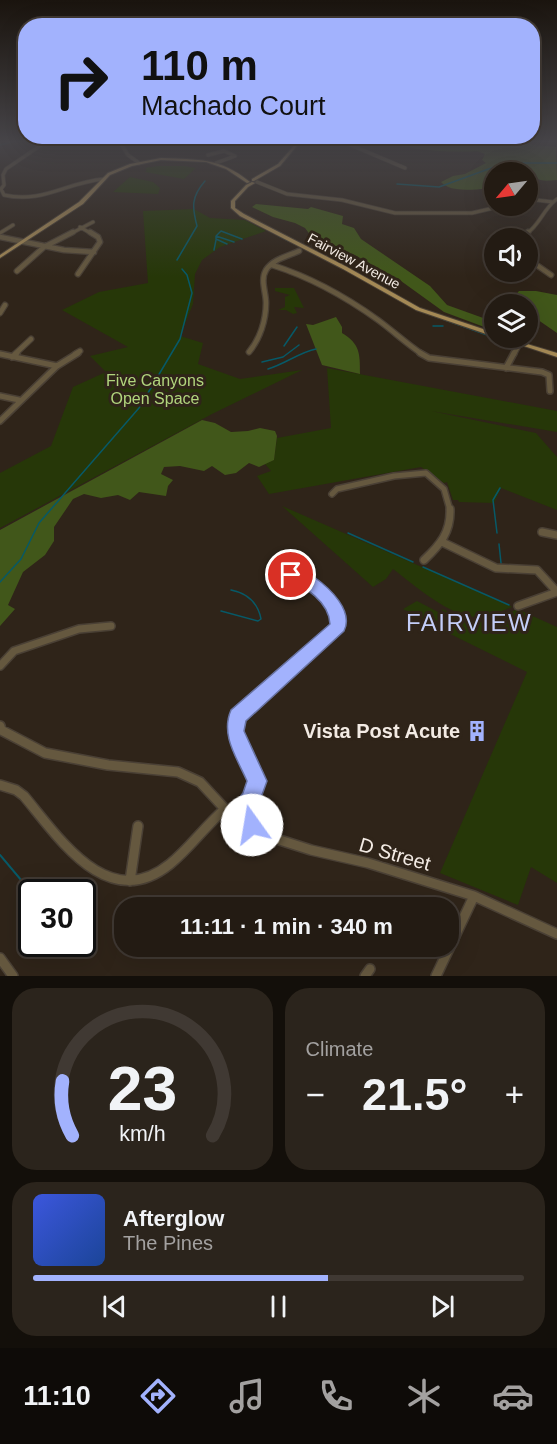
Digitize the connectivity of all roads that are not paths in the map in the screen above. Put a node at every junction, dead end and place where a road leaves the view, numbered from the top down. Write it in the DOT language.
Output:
graph roads {
  1 [pos="3,187"];
  2 [pos="69,187"];
  3 [pos="97,187"];
  4 [pos="249,187"];
  5 [pos="269,187"];
  6 [pos="538,200"];
  7 [pos="556,201"];
  8 [pos="484,210"];
  9 [pos="93,222"];
  10 [pos="12,225"];
  11 [pos="80,227"];
  12 [pos="535,228"];
  13 [pos="0,232"];
  14 [pos="0,237"];
  15 [pos="19,241"];
  16 [pos="44,247"];
  17 [pos="299,251"];
  18 [pos="94,252"];
  19 [pos="0,255"];
  20 [pos="272,265"];
  21 [pos="538,265"];
  22 [pos="17,271"];
  23 [pos="78,274"];
  24 [pos="551,274"];
  25 [pos="5,305"];
  26 [pos="0,313"];
  27 [pos="484,331"];
  28 [pos="31,339"];
  29 [pos="517,348"];
  30 [pos="537,348"];
  31 [pos="80,351"];
  32 [pos="249,352"];
  33 [pos="0,354"];
  34 [pos="557,355"];
  35 [pos="12,357"];
  36 [pos="57,366"];
  37 [pos="506,368"];
  38 [pos="550,391"];
  39 [pos="0,396"];
  40 [pos="19,400"];
  41 [pos="0,421"];
  42 [pos="332,494"];
  43 [pos="542,532"];
  44 [pos="557,535"];
  45 [pos="442,542"];
  46 [pos="424,560"];
  47 [pos="291,575"];
  48 [pos="557,592"];
  49 [pos="518,606"];
  50 [pos="111,626"];
  51 [pos="0,666"];
  52 [pos="0,726"];
  53 [pos="0,785"];
  54 [pos="225,809"];
  55 [pos="239,813"];
  56 [pos="138,826"];
  57 [pos="130,881"];
  58 [pos="474,896"];
  59 [pos="557,934"];
  60 [pos="0,958"];
  61 [pos="13,976"];
  62 [pos="436,976"];
  1 -- 2 [label="street"];
  3 -- 15 [label="main road"];
  4 -- 27 [label="main road, Fairview Avenue"];
  5 -- 8 [label="street"];
  6 -- 7 [label="street"];
  7 -- 12 [label="street"];
  9 -- 11 [label="street"];
  10 -- 13 [label="street"];
  11 -- 16 [label="street"];
  11 -- 18 [label="street"];
  14 -- 15 [label="street"];
  15 -- 16 [label="street"];
  15 -- 19 [label="main road"];
  16 -- 18 [label="street"];
  16 -- 22 [label="street"];
  17 -- 20 [label="street"];
  18 -- 23 [label="street"];
  20 -- 32 [label="street"];
  20 -- 37 [label="street"];
  21 -- 24 [label="street"];
  25 -- 26 [label="street"];
  28 -- 35 [label="street"];
  29 -- 37 [label="street"];
  30 -- 34 [label="main road"];
  31 -- 36 [label="street"];
  33 -- 35 [label="street"];
  35 -- 36 [label="street"];
  36 -- 40 [label="street"];
  37 -- 38 [label="street"];
  39 -- 40 [label="street"];
  40 -- 41 [label="street"];
  42 -- 45 [label="street"];
  43 -- 44 [label="street"];
  45 -- 46 [label="street"];
  45 -- 48 [label="street"];
  47 -- 55 [label="street"];
  48 -- 49 [label="street"];
  50 -- 51 [label="street"];
  52 -- 54 [label="street"];
  53 -- 57 [label="street"];
  54 -- 55 [label="street, D Street"];
  54 -- 57 [label="street"];
  55 -- 58 [label="street, D Street"];
  56 -- 57 [label="street"];
  58 -- 59 [label="street, D Street"];
  58 -- 62 [label="street"];
  60 -- 61 [label="street"];
}
